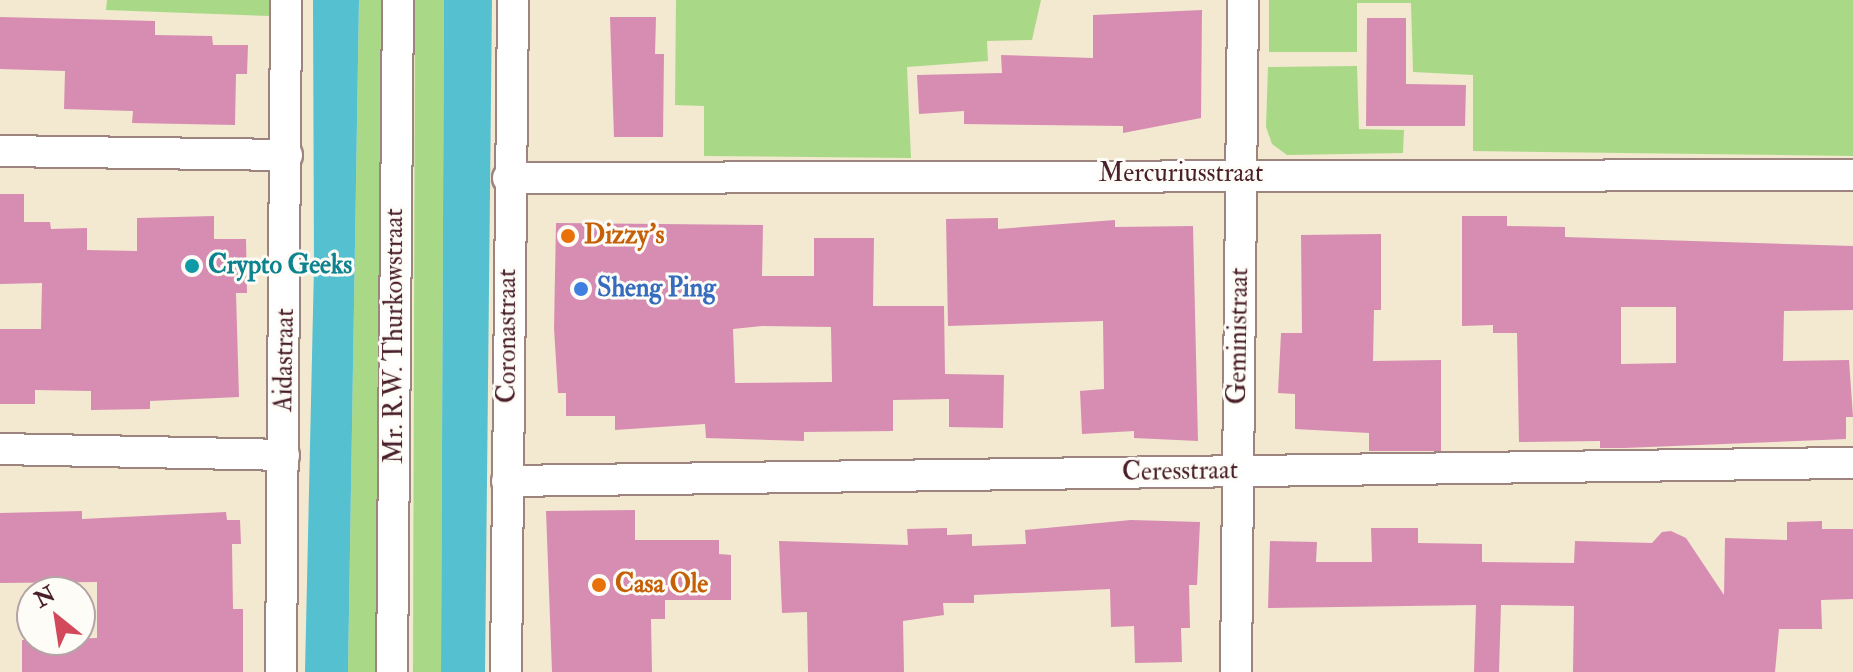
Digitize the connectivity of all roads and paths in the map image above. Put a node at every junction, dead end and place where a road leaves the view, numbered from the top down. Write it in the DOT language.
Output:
graph roads {
  1 [pos="286,0"];
  2 [pos="398,0"];
  3 [pos="513,0"];
  4 [pos="1243,0"];
  5 [pos="0,151"];
  6 [pos="287,155"];
  7 [pos="1241,174"];
  8 [pos="1853,175"];
  9 [pos="508,178"];
  10 [pos="0,449"];
  11 [pos="284,455"];
  12 [pos="1853,463"];
  13 [pos="1238,471"];
  14 [pos="507,481"];
  15 [pos="281,672"];
  16 [pos="392,672"];
  17 [pos="506,672"];
  18 [pos="1236,672"];
  1 -- 6 [label="street, Aidastraat"];
  2 -- 16 [label="street, Mr. R.W. Thurkowstraat"];
  3 -- 9 [label="street, Coronastraat"];
  4 -- 7 [label="street, Geministraat"];
  5 -- 6 [label="street"];
  6 -- 11 [label="street, Aidastraat"];
  7 -- 8 [label="street, Mercuriusstraat"];
  7 -- 9 [label="street, Mercuriusstraat"];
  7 -- 13 [label="street, Geministraat"];
  9 -- 14 [label="street, Coronastraat"];
  10 -- 11 [label="street"];
  11 -- 15 [label="street, Aidastraat"];
  12 -- 13 [label="street, Ceresstraat"];
  13 -- 14 [label="street, Ceresstraat"];
  13 -- 18 [label="street, Geministraat"];
  14 -- 17 [label="street, Coronastraat"];
}
